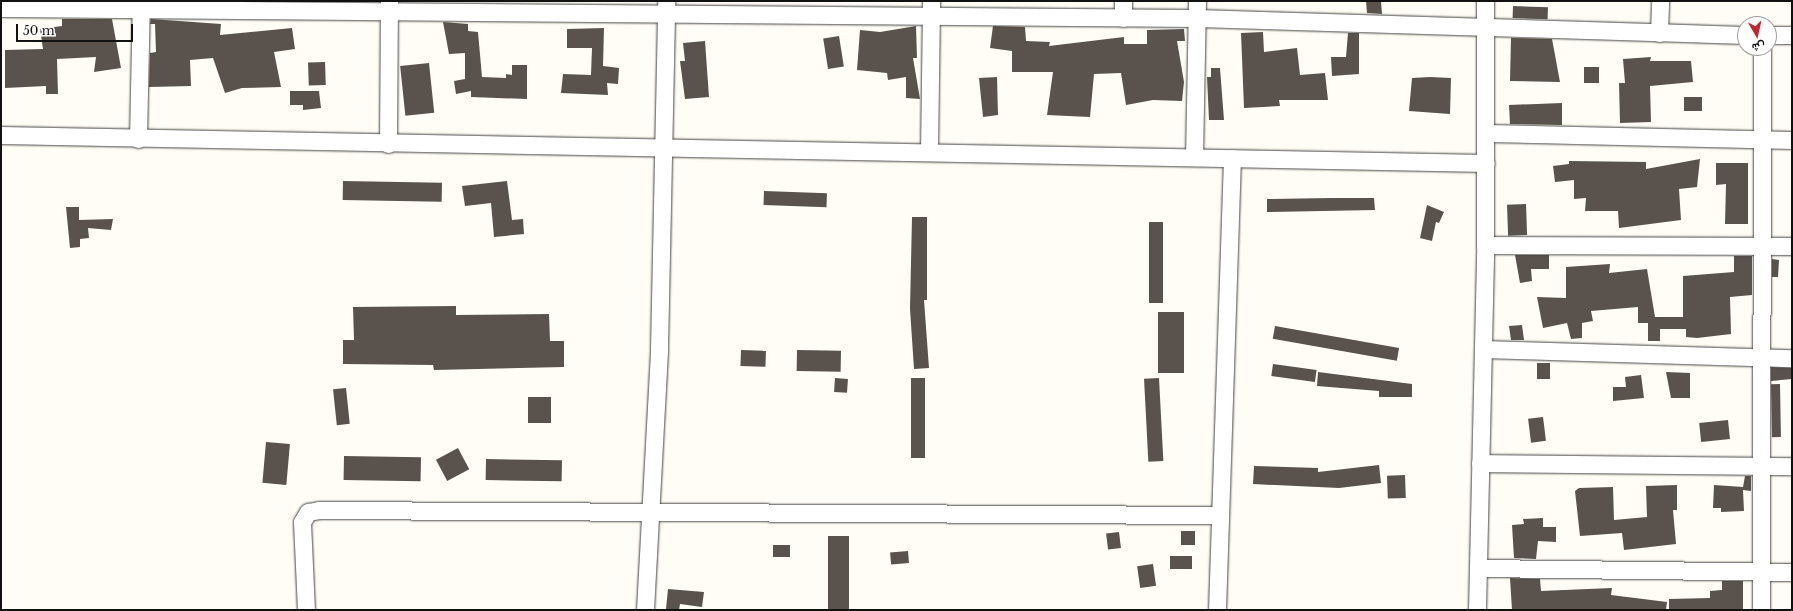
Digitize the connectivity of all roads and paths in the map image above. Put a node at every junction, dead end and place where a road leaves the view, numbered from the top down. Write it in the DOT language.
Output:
graph roads {
  1 [pos="1197,1"];
  2 [pos="1485,1"];
  3 [pos="1660,1"];
  4 [pos="141,5"];
  5 [pos="233,5"];
  6 [pos="389,5"];
  7 [pos="578,7"];
  8 [pos="1,8"];
  9 [pos="666,8"];
  10 [pos="931,9"];
  11 [pos="1123,9"];
  12 [pos="1197,18"];
  13 [pos="1485,28"];
  14 [pos="1659,32"];
  15 [pos="1792,34"];
  16 [pos="1737,35"];
  17 [pos="1777,35"];
  18 [pos="1762,56"];
  19 [pos="1486,134"];
  20 [pos="1,135"];
  21 [pos="138,139"];
  22 [pos="1763,139"];
  23 [pos="1792,140"];
  24 [pos="388,144"];
  25 [pos="665,147"];
  26 [pos="929,152"];
  27 [pos="1194,157"];
  28 [pos="1232,158"];
  29 [pos="1486,163"];
  30 [pos="1485,245"];
  31 [pos="1763,245"];
  32 [pos="1792,246"];
  33 [pos="1483,349"];
  34 [pos="1760,358"];
  35 [pos="1792,358"];
  36 [pos="1480,463"];
  37 [pos="1760,466"];
  38 [pos="1792,466"];
  39 [pos="652,514"];
  40 [pos="1220,515"];
  41 [pos="1478,568"];
  42 [pos="1761,572"];
  43 [pos="1792,572"];
  44 [pos="306,610"];
  45 [pos="645,610"];
  46 [pos="1217,610"];
  47 [pos="1477,610"];
  48 [pos="1761,610"];
  1 -- 12 [label="street"];
  2 -- 13 [label="street"];
  3 -- 14 [label="street"];
  4 -- 5 [label="street"];
  4 -- 8 [label="street"];
  4 -- 21 [label="street"];
  5 -- 6 [label="street"];
  6 -- 7 [label="street"];
  6 -- 24 [label="street"];
  7 -- 9 [label="street"];
  9 -- 10 [label="street"];
  9 -- 25 [label="street"];
  10 -- 11 [label="street"];
  10 -- 26 [label="street"];
  11 -- 12 [label="street"];
  12 -- 13 [label="street"];
  12 -- 27 [label="street"];
  13 -- 14 [label="street"];
  13 -- 19 [label="street"];
  14 -- 16 [label="street"];
  15 -- 17 [label="street"];
  18 -- 22 [label="street"];
  19 -- 22 [label="street"];
  19 -- 29 [label="street"];
  20 -- 21 [label="street"];
  21 -- 24 [label="street"];
  22 -- 23 [label="street"];
  22 -- 31 [label="street"];
  24 -- 25 [label="street"];
  25 -- 26 [label="street"];
  25 -- 39 [label="street"];
  26 -- 27 [label="street"];
  27 -- 28 [label="street"];
  28 -- 29 [label="street"];
  28 -- 40 [label="street"];
  29 -- 30 [label="street"];
  30 -- 31 [label="street"];
  30 -- 33 [label="street"];
  31 -- 32 [label="street"];
  31 -- 34 [label="street"];
  33 -- 34 [label="street"];
  33 -- 36 [label="street"];
  34 -- 35 [label="street"];
  34 -- 37 [label="street"];
  36 -- 37 [label="street"];
  36 -- 41 [label="street"];
  37 -- 38 [label="street"];
  37 -- 42 [label="street"];
  39 -- 40 [label="street"];
  39 -- 44 [label="street"];
  39 -- 45 [label="street"];
  40 -- 46 [label="street"];
  41 -- 42 [label="street"];
  41 -- 47 [label="street"];
  42 -- 43 [label="street"];
  42 -- 48 [label="street"];
}
